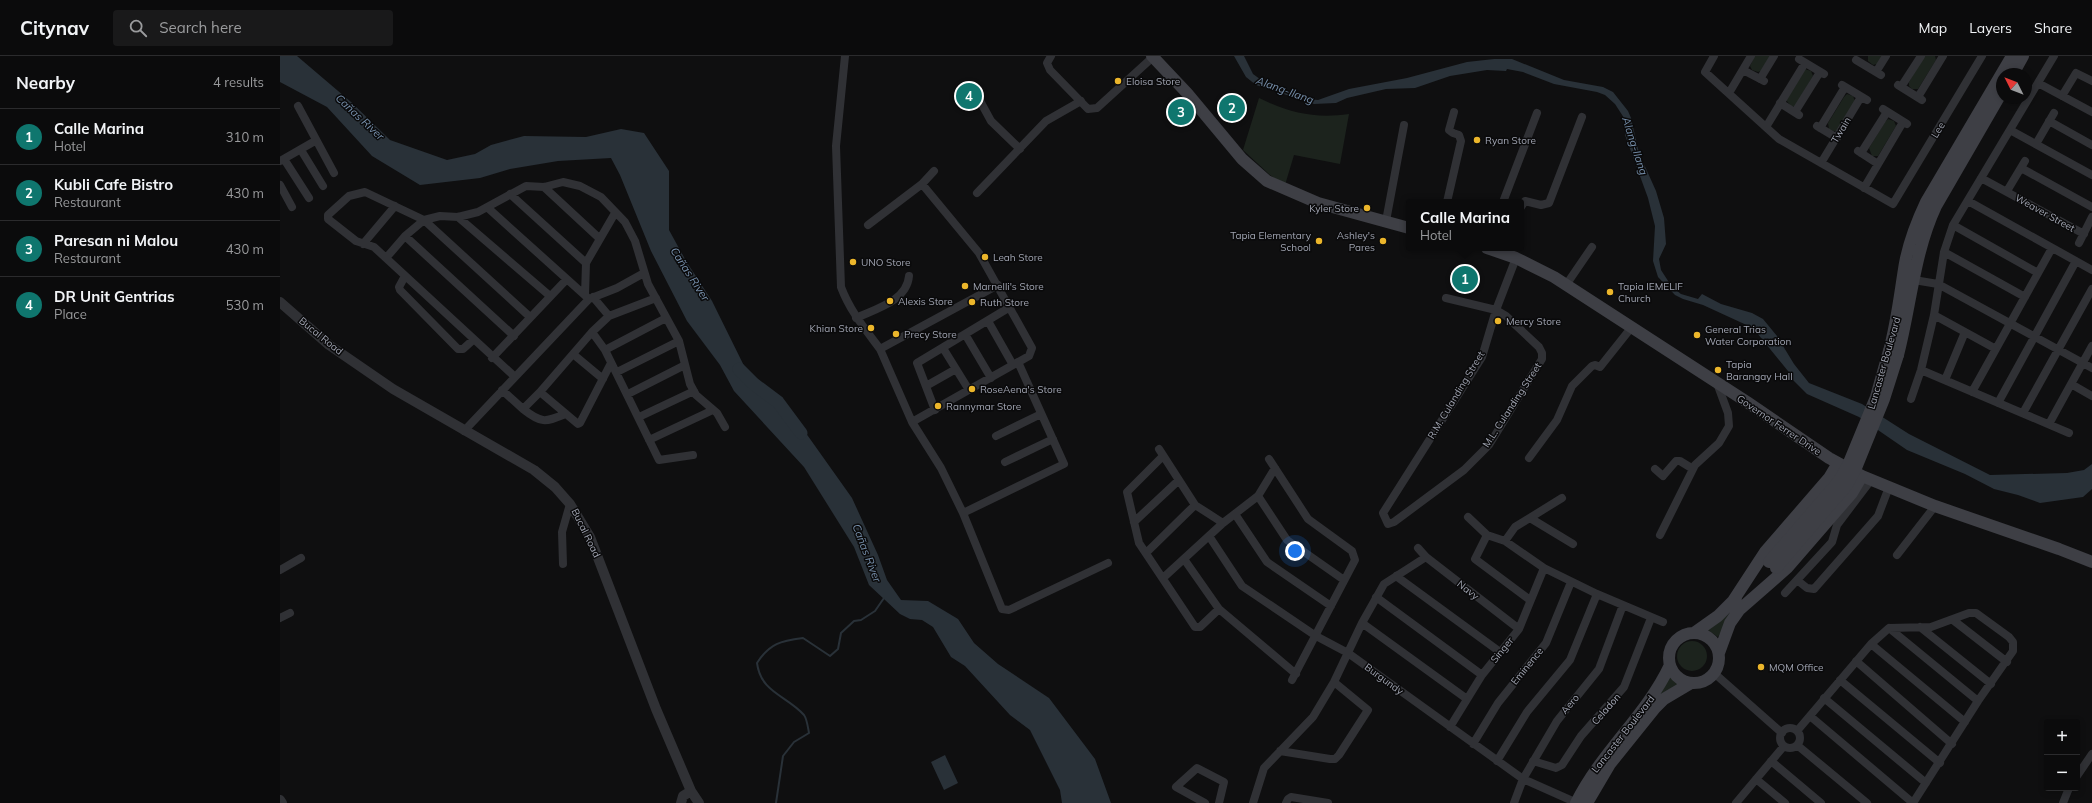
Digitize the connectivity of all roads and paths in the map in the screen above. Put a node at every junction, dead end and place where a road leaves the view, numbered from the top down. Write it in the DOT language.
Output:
graph roads {
  1 [pos="845,56"];
  2 [pos="1051,56"];
  3 [pos="1152,56"];
  4 [pos="1714,56"];
  5 [pos="1751,56"];
  6 [pos="1774,56"];
  7 [pos="1886,56"];
  8 [pos="1921,56"];
  9 [pos="1943,56"];
  10 [pos="1982,56"];
  11 [pos="2012,56"];
  12 [pos="2023,56"];
  13 [pos="2054,56"];
  14 [pos="1860,60"];
  15 [pos="2016,68"];
  16 [pos="1743,70"];
  17 [pos="2092,80"];
  18 [pos="2038,83"];
  19 [pos="974,88"];
  20 [pos="1729,93"];
  21 [pos="2062,96"];
  22 [pos="1081,102"];
  23 [pos="1996,102"];
  24 [pos="1780,103"];
  25 [pos="298,106"];
  26 [pos="1454,112"];
  27 [pos="2092,112"];
  28 [pos="1537,113"];
  29 [pos="2054,114"];
  30 [pos="1582,117"];
  31 [pos="2049,121"];
  32 [pos="1404,125"];
  33 [pos="1766,127"];
  34 [pos="2010,130"];
  35 [pos="1837,138"];
  36 [pos="315,141"];
  37 [pos="2036,144"];
  38 [pos="2092,145"];
  39 [pos="1020,148"];
  40 [pos="301,150"];
  41 [pos="282,160"];
  42 [pos="1821,163"];
  43 [pos="1878,164"];
  44 [pos="934,171"];
  45 [pos="334,173"];
  46 [pos="2092,175"];
  47 [pos="1981,178"];
  48 [pos="922,184"];
  49 [pos="280,185"];
  50 [pos="322,186"];
  51 [pos="544,186"];
  52 [pos="1864,188"];
  53 [pos="2007,191"];
  54 [pos="977,193"];
  55 [pos="510,194"];
  56 [pos="309,198"];
  57 [pos="1448,199"];
  58 [pos="1504,199"];
  59 [pos="1968,201"];
  60 [pos="1524,202"];
  61 [pos="395,206"];
  62 [pos="292,207"];
  63 [pos="2092,207"];
  64 [pos="488,208"];
  65 [pos="615,213"];
  66 [pos="458,217"];
  67 [pos="2092,217"];
  68 [pos="424,220"];
  69 [pos="1386,221"];
  70 [pos="868,225"];
  71 [pos="1953,225"];
  72 [pos="1406,227"];
  73 [pos="2084,234"];
  74 [pos="405,236"];
  75 [pos="599,238"];
  76 [pos="2080,243"];
  77 [pos="363,244"];
  78 [pos="1592,247"];
  79 [pos="2052,248"];
  80 [pos="1498,251"];
  81 [pos="1944,252"];
  82 [pos="1509,254"];
  83 [pos="386,258"];
  84 [pos="2076,261"];
  85 [pos="586,263"];
  86 [pos="2092,270"];
  87 [pos="644,273"];
  88 [pos="2038,273"];
  89 [pos="405,276"];
  90 [pos="909,276"];
  91 [pos="566,280"];
  92 [pos="1914,280"];
  93 [pos="1938,284"];
  94 [pos="998,285"];
  95 [pos="1566,285"];
  96 [pos="2092,289"];
  97 [pos="550,296"];
  98 [pos="589,297"];
  99 [pos="2025,297"];
  100 [pos="656,298"];
  101 [pos="1446,298"];
  102 [pos="280,302"];
  103 [pos="1010,307"];
  104 [pos="1496,310"];
  105 [pos="1934,315"];
  106 [pos="609,316"];
  107 [pos="530,317"];
  108 [pos="666,318"];
  109 [pos="856,318"];
  110 [pos="988,321"];
  111 [pos="2010,323"];
  112 [pos="1632,328"];
  113 [pos="592,332"];
  114 [pos="1965,332"];
  115 [pos="965,334"];
  116 [pos="514,336"];
  117 [pos="2035,336"];
  118 [pos="473,340"];
  119 [pos="679,341"];
  120 [pos="2092,346"];
  121 [pos="943,348"];
  122 [pos="880,349"];
  123 [pos="1996,349"];
  124 [pos="2058,349"];
  125 [pos="605,350"];
  126 [pos="1893,353"];
  127 [pos="573,354"];
  128 [pos="492,358"];
  129 [pos="611,362"];
  130 [pos="2083,363"];
  131 [pos="1015,364"];
  132 [pos="685,366"];
  133 [pos="2092,368"];
  134 [pos="956,369"];
  135 [pos="1921,370"];
  136 [pos="617,372"];
  137 [pos="515,377"];
  138 [pos="991,378"];
  139 [pos="603,379"];
  140 [pos="1946,380"];
  141 [pos="1717,383"];
  142 [pos="2071,384"];
  143 [pos="926,386"];
  144 [pos="502,390"];
  145 [pos="969,390"];
  146 [pos="694,391"];
  147 [pos="540,392"];
  148 [pos="1972,392"];
  149 [pos="628,394"];
  150 [pos="2092,396"];
  151 [pos="1912,399"];
  152 [pos="1998,402"];
  153 [pos="523,409"];
  154 [pos="713,410"];
  155 [pos="935,410"];
  156 [pos="2023,413"];
  157 [pos="566,414"];
  158 [pos="1041,414"];
  159 [pos="639,416"];
  160 [pos="912,422"];
  161 [pos="2049,424"];
  162 [pos="724,427"];
  163 [pos="464,431"];
  164 [pos="2069,433"];
  165 [pos="996,436"];
  166 [pos="1053,439"];
  167 [pos="649,440"];
  168 [pos="693,455"];
  169 [pos="1529,458"];
  170 [pos="1269,459"];
  171 [pos="1005,462"];
  172 [pos="1838,463"];
  173 [pos="1275,468"];
  174 [pos="1693,469"];
  175 [pos="1655,470"];
  176 [pos="1866,478"];
  177 [pos="1179,480"];
  178 [pos="1888,487"];
  179 [pos="1258,496"];
  180 [pos="1562,498"];
  181 [pos="570,504"];
  182 [pos="1195,505"];
  183 [pos="1935,506"];
  184 [pos="963,513"];
  185 [pos="1235,514"];
  186 [pos="1468,517"];
  187 [pos="1530,518"];
  188 [pos="1134,522"];
  189 [pos="1223,523"];
  190 [pos="1388,524"];
  191 [pos="1487,535"];
  192 [pos="1660,535"];
  193 [pos="1209,536"];
  194 [pos="1505,542"];
  195 [pos="1573,544"];
  196 [pos="1418,548"];
  197 [pos="1146,553"];
  198 [pos="1897,554"];
  199 [pos="1426,557"];
  200 [pos="301,558"];
  201 [pos="1184,559"];
  202 [pos="2092,562"];
  203 [pos="1108,563"];
  204 [pos="563,564"];
  205 [pos="1544,568"];
  206 [pos="280,570"];
  207 [pos="1396,576"];
  208 [pos="1163,578"];
  209 [pos="1344,580"];
  210 [pos="1796,580"];
  211 [pos="1571,582"];
  212 [pos="1785,593"];
  213 [pos="1597,594"];
  214 [pos="1376,597"];
  215 [pos="1530,600"];
  216 [pos="1623,605"];
  217 [pos="1331,606"];
  218 [pos="1734,608"];
  219 [pos="1219,610"];
  220 [pos="290,613"];
  221 [pos="280,618"];
  222 [pos="1651,618"];
  223 [pos="1953,620"];
  224 [pos="1662,622"];
  225 [pos="1362,623"];
  226 [pos="1920,627"];
  227 [pos="1889,628"];
  228 [pos="1519,630"];
  229 [pos="1694,633"];
  230 [pos="1316,636"];
  231 [pos="1871,644"];
  232 [pos="1348,652"];
  233 [pos="1500,652"];
  234 [pos="1719,653"];
  235 [pos="1856,661"];
  236 [pos="2006,662"];
  237 [pos="1670,665"];
  238 [pos="1714,673"];
  239 [pos="1482,675"];
  240 [pos="1840,680"];
  241 [pos="1334,682"];
  242 [pos="1691,682"];
  243 [pos="1991,684"];
  244 [pos="1824,698"];
  245 [pos="1467,699"];
  246 [pos="1978,701"];
  247 [pos="1810,716"];
  248 [pos="1965,722"];
  249 [pos="1450,727"];
  250 [pos="1797,731"];
  251 [pos="1782,733"];
  252 [pos="1473,744"];
  253 [pos="1952,744"];
  254 [pos="1797,745"];
  255 [pos="1784,746"];
  256 [pos="1280,751"];
  257 [pos="2092,754"];
  258 [pos="1533,761"];
  259 [pos="1771,761"];
  260 [pos="1497,762"];
  261 [pos="1940,763"];
  262 [pos="2080,772"];
  263 [pos="1523,779"];
  264 [pos="1756,779"];
  265 [pos="1926,783"];
  266 [pos="691,791"];
  267 [pos="2068,791"];
  268 [pos="280,800"];
  269 [pos="1738,800"];
  270 [pos="282,803"];
  271 [pos="680,803"];
  272 [pos="699,803"];
  273 [pos="1205,803"];
  274 [pos="1219,803"];
  275 [pos="1253,803"];
  276 [pos="1286,803"];
  277 [pos="1328,803"];
  278 [pos="1514,803"];
  279 [pos="1576,803"];
  280 [pos="1587,803"];
  281 [pos="1748,803"];
  282 [pos="1785,803"];
  283 [pos="1821,803"];
  284 [pos="1867,803"];
  285 [pos="1913,803"];
  286 [pos="2063,803"];
  1 -- 109 [label="street"];
  2 -- 22 [label="street"];
  3 -- 22 [label="street"];
  3 -- 69 [label="main road"];
  4 -- 20 [label="street"];
  5 -- 16 [label="street"];
  6 -- 16 [label="street"];
  7 -- 14 [label="street"];
  8 -- 9 [label="street"];
  10 -- 52 [label="street, Lee"];
  11 -- 126 [label="main road, Lancaster Boulevard"];
  12 -- 15 [label="main road"];
  13 -- 18 [label="street"];
  16 -- 20 [label="street"];
  17 -- 21 [label="street"];
  18 -- 21 [label="street"];
  18 -- 34 [label="street"];
  19 -- 39 [label="street"];
  20 -- 33 [label="street"];
  21 -- 27 [label="street"];
  22 -- 39 [label="street"];
  23 -- 92 [label="main road, Lancaster Boulevard"];
  24 -- 24 [label="street"];
  24 -- 33 [label="street"];
  25 -- 36 [label="street"];
  26 -- 57 [label="street"];
  28 -- 58 [label="street"];
  29 -- 31 [label="street"];
  30 -- 60 [label="street"];
  31 -- 37 [label="street"];
  31 -- 38 [label="street"];
  32 -- 69 [label="street"];
  33 -- 42 [label="street"];
  34 -- 37 [label="street"];
  34 -- 47 [label="street"];
  35 -- 35 [label="street, Twain"];
  35 -- 42 [label="street, Twain"];
  36 -- 40 [label="street"];
  36 -- 45 [label="street"];
  37 -- 46 [label="street"];
  39 -- 54 [label="street"];
  40 -- 41 [label="street"];
  40 -- 50 [label="street"];
  41 -- 56 [label="street"];
  42 -- 52 [label="street"];
  43 -- 43 [label="street"];
  43 -- 52 [label="street"];
  44 -- 48 [label="street"];
  47 -- 53 [label="street, Weaver Street"];
  47 -- 59 [label="street"];
  48 -- 70 [label="street"];
  48 -- 94 [label="street"];
  49 -- 62 [label="street"];
  51 -- 55 [label="street"];
  51 -- 65 [label="street"];
  51 -- 75 [label="street"];
  53 -- 63 [label="street, Weaver Street"];
  53 -- 73 [label="street, Weaver Street"];
  55 -- 64 [label="street"];
  55 -- 85 [label="street"];
  59 -- 71 [label="street"];
  59 -- 79 [label="street"];
  61 -- 68 [label="street"];
  61 -- 77 [label="street"];
  61 -- 77 [label="street"];
  64 -- 66 [label="street"];
  64 -- 91 [label="street"];
  65 -- 75 [label="street"];
  65 -- 87 [label="street"];
  66 -- 68 [label="street"];
  66 -- 97 [label="street"];
  67 -- 73 [label="street, Weaver Street"];
  68 -- 74 [label="street"];
  68 -- 107 [label="street"];
  69 -- 72 [label="main road"];
  71 -- 81 [label="street"];
  71 -- 88 [label="street"];
  73 -- 76 [label="street, Weaver Street"];
  74 -- 83 [label="street"];
  74 -- 116 [label="street"];
  75 -- 85 [label="street"];
  77 -- 83 [label="street"];
  78 -- 95 [label="street"];
  79 -- 84 [label="street"];
  79 -- 88 [label="street"];
  80 -- 82 [label="main road, Governor Ferrer Drive"];
  81 -- 93 [label="street"];
  81 -- 99 [label="street"];
  82 -- 95 [label="main road, Governor Ferrer Drive"];
  82 -- 104 [label="street, R.M. Culanding Street"];
  83 -- 89 [label="street"];
  84 -- 86 [label="street"];
  84 -- 117 [label="street"];
  85 -- 98 [label="street"];
  87 -- 98 [label="street"];
  87 -- 100 [label="street"];
  88 -- 99 [label="street"];
  89 -- 118 [label="street"];
  89 -- 118 [label="street"];
  90 -- 109 [label="street"];
  91 -- 97 [label="street"];
  91 -- 98 [label="street"];
  92 -- 93 [label="street"];
  92 -- 126 [label="main road, Lancaster Boulevard"];
  93 -- 105 [label="street"];
  93 -- 111 [label="street"];
  94 -- 103 [label="street"];
  94 -- 122 [label="street"];
  95 -- 112 [label="main road, Governor Ferrer Drive"];
  96 -- 124 [label="street"];
  97 -- 107 [label="street"];
  98 -- 106 [label="street"];
  98 -- 137 [label="street"];
  99 -- 111 [label="street"];
  100 -- 106 [label="street"];
  100 -- 108 [label="street"];
  101 -- 104 [label="street, M.L. Culanding Street"];
  102 -- 163 [label="street, Bucal Road"];
  103 -- 110 [label="street"];
  103 -- 131 [label="street"];
  104 -- 190 [label="street, R.M. Culanding Street"];
  104 -- 190 [label="street, M.L. Culanding Street"];
  105 -- 114 [label="street"];
  105 -- 135 [label="street"];
  106 -- 113 [label="street"];
  107 -- 116 [label="street"];
  108 -- 119 [label="street"];
  108 -- 125 [label="street"];
  109 -- 122 [label="street"];
  110 -- 115 [label="street"];
  110 -- 131 [label="street"];
  111 -- 117 [label="street"];
  111 -- 123 [label="street"];
  112 -- 141 [label="main road, Governor Ferrer Drive"];
  112 -- 169 [label="street"];
  113 -- 125 [label="street"];
  113 -- 127 [label="street"];
  114 -- 123 [label="street"];
  114 -- 140 [label="street"];
  115 -- 121 [label="street"];
  115 -- 138 [label="street"];
  116 -- 128 [label="street"];
  117 -- 124 [label="street"];
  117 -- 152 [label="street"];
  118 -- 128 [label="street"];
  119 -- 132 [label="street"];
  119 -- 136 [label="street"];
  120 -- 130 [label="street"];
  121 -- 134 [label="street"];
  121 -- 143 [label="street"];
  122 -- 160 [label="street"];
  123 -- 148 [label="street"];
  124 -- 130 [label="street"];
  124 -- 156 [label="street"];
  125 -- 129 [label="street"];
  126 -- 218 [label="main road, Lancaster Boulevard, bridge"];
  127 -- 139 [label="street"];
  127 -- 147 [label="street"];
  128 -- 137 [label="street"];
  129 -- 136 [label="street"];
  129 -- 139 [label="street"];
  130 -- 133 [label="street"];
  130 -- 142 [label="street"];
  131 -- 138 [label="street"];
  131 -- 158 [label="street"];
  132 -- 146 [label="street"];
  132 -- 149 [label="street"];
  134 -- 143 [label="street"];
  134 -- 145 [label="street"];
  135 -- 140 [label="street"];
  135 -- 151 [label="street"];
  136 -- 149 [label="street"];
  137 -- 144 [label="street"];
  138 -- 145 [label="street"];
  139 -- 157 [label="street"];
  140 -- 148 [label="street"];
  141 -- 172 [label="main road, Governor Ferrer Drive"];
  141 -- 174 [label="street"];
  142 -- 150 [label="street"];
  142 -- 161 [label="street"];
  143 -- 155 [label="street"];
  144 -- 153 [label="street"];
  144 -- 163 [label="street"];
  145 -- 155 [label="street"];
  146 -- 154 [label="street"];
  146 -- 159 [label="street"];
  147 -- 153 [label="street"];
  147 -- 157 [label="street"];
  148 -- 152 [label="street"];
  149 -- 159 [label="street"];
  152 -- 156 [label="street"];
  153 -- 157 [label="street"];
  154 -- 162 [label="street"];
  154 -- 167 [label="street"];
  155 -- 160 [label="street"];
  156 -- 161 [label="street"];
  158 -- 165 [label="street"];
  158 -- 166 [label="street"];
  159 -- 167 [label="street"];
  160 -- 184 [label="street"];
  161 -- 164 [label="street"];
  163 -- 181 [label="street, Bucal Road"];
  166 -- 171 [label="street"];
  166 -- 184 [label="street"];
  167 -- 168 [label="street"];
  170 -- 173 [label="street"];
  172 -- 176 [label="main road, Governor Ferrer Drive"];
  172 -- 218 [label="main road"];
  173 -- 179 [label="street"];
  173 -- 209 [label="street"];
  174 -- 175 [label="street"];
  174 -- 192 [label="street"];
  176 -- 178 [label="main road, Governor Ferrer Drive"];
  176 -- 210 [label="street"];
  176 -- 218 [label="main road"];
  177 -- 182 [label="street"];
  177 -- 188 [label="street"];
  177 -- 188 [label="street"];
  178 -- 183 [label="main road, Governor Ferrer Drive"];
  178 -- 210 [label="street"];
  179 -- 185 [label="street"];
  179 -- 209 [label="street"];
  180 -- 187 [label="street"];
  181 -- 204 [label="street"];
  181 -- 266 [label="street, Bucal Road"];
  182 -- 189 [label="street"];
  182 -- 197 [label="street"];
  183 -- 198 [label="street"];
  183 -- 202 [label="main road, Governor Ferrer Drive"];
  184 -- 203 [label="street"];
  185 -- 189 [label="street"];
  185 -- 217 [label="street"];
  186 -- 191 [label="street"];
  187 -- 194 [label="street"];
  187 -- 195 [label="street"];
  188 -- 197 [label="street"];
  189 -- 193 [label="street"];
  191 -- 194 [label="street"];
  191 -- 215 [label="street"];
  193 -- 201 [label="street"];
  193 -- 230 [label="street, Burgundy"];
  194 -- 205 [label="street"];
  196 -- 199 [label="street, Navy"];
  197 -- 208 [label="street"];
  199 -- 207 [label="street"];
  199 -- 228 [label="street, Navy"];
  200 -- 206 [label="street"];
  201 -- 208 [label="street"];
  201 -- 219 [label="street"];
  205 -- 211 [label="street"];
  205 -- 215 [label="street, Singer"];
  207 -- 214 [label="street"];
  207 -- 233 [label="street"];
  208 -- 219 [label="street"];
  209 -- 217 [label="street"];
  210 -- 212 [label="street"];
  211 -- 213 [label="street"];
  211 -- 252 [label="street, Eminence"];
  213 -- 216 [label="street"];
  213 -- 260 [label="street"];
  214 -- 225 [label="street"];
  214 -- 239 [label="street"];
  215 -- 228 [label="street, Singer"];
  216 -- 222 [label="street"];
  216 -- 258 [label="street, Aero"];
  217 -- 230 [label="street"];
  218 -- 229 [label="main road, Lancaster Boulevard"];
  218 -- 234 [label="main road, Lancaster Boulevard"];
  219 -- 230 [label="street"];
  220 -- 221 [label="street"];
  222 -- 224 [label="street"];
  222 -- 258 [label="street, Celadon"];
  223 -- 226 [label="street"];
  223 -- 236 [label="street"];
  223 -- 236 [label="street"];
  225 -- 232 [label="street"];
  225 -- 245 [label="street"];
  226 -- 227 [label="street"];
  226 -- 243 [label="street"];
  227 -- 231 [label="street"];
  227 -- 246 [label="street"];
  228 -- 233 [label="street, Singer"];
  229 -- 234 [label="main road"];
  229 -- 237 [label="main road"];
  230 -- 232 [label="street, Burgundy"];
  231 -- 235 [label="street"];
  231 -- 248 [label="street"];
  232 -- 241 [label="street"];
  232 -- 249 [label="street, Burgundy"];
  233 -- 239 [label="street, Singer"];
  234 -- 238 [label="main road"];
  235 -- 240 [label="street"];
  235 -- 253 [label="street"];
  236 -- 243 [label="street"];
  237 -- 242 [label="main road"];
  237 -- 279 [label="main road, Lancaster Boulevard"];
  238 -- 242 [label="main road"];
  238 -- 251 [label="street"];
  239 -- 245 [label="street, Singer"];
  240 -- 244 [label="street"];
  240 -- 261 [label="street"];
  241 -- 256 [label="street"];
  241 -- 256 [label="street"];
  242 -- 280 [label="main road, Lancaster Boulevard"];
  243 -- 246 [label="street"];
  244 -- 247 [label="street"];
  244 -- 265 [label="street"];
  245 -- 249 [label="street, Singer"];
  246 -- 248 [label="street"];
  247 -- 250 [label="street"];
  247 -- 285 [label="street"];
  248 -- 253 [label="street"];
  249 -- 252 [label="street, Burgundy"];
  250 -- 251 [label="street"];
  250 -- 254 [label="street"];
  251 -- 255 [label="street"];
  252 -- 260 [label="street, Burgundy"];
  253 -- 261 [label="street"];
  254 -- 255 [label="street"];
  254 -- 284 [label="street"];
  255 -- 259 [label="street"];
  256 -- 275 [label="street"];
  257 -- 262 [label="street"];
  258 -- 263 [label="street, Aero"];
  259 -- 264 [label="street"];
  259 -- 283 [label="street"];
  260 -- 263 [label="street, Burgundy"];
  261 -- 265 [label="street"];
  263 -- 278 [label="street, Aero"];
  263 -- 279 [label="street, Burgundy"];
  264 -- 269 [label="street"];
  264 -- 282 [label="street"];
  265 -- 285 [label="street"];
  266 -- 271 [label="street"];
  266 -- 272 [label="street, Bucal Road"];
  267 -- 286 [label="street"];
  268 -- 270 [label="street"];
  269 -- 281 [label="street"];
  273 -- 274 [label="street"];
  276 -- 277 [label="street"];
}
